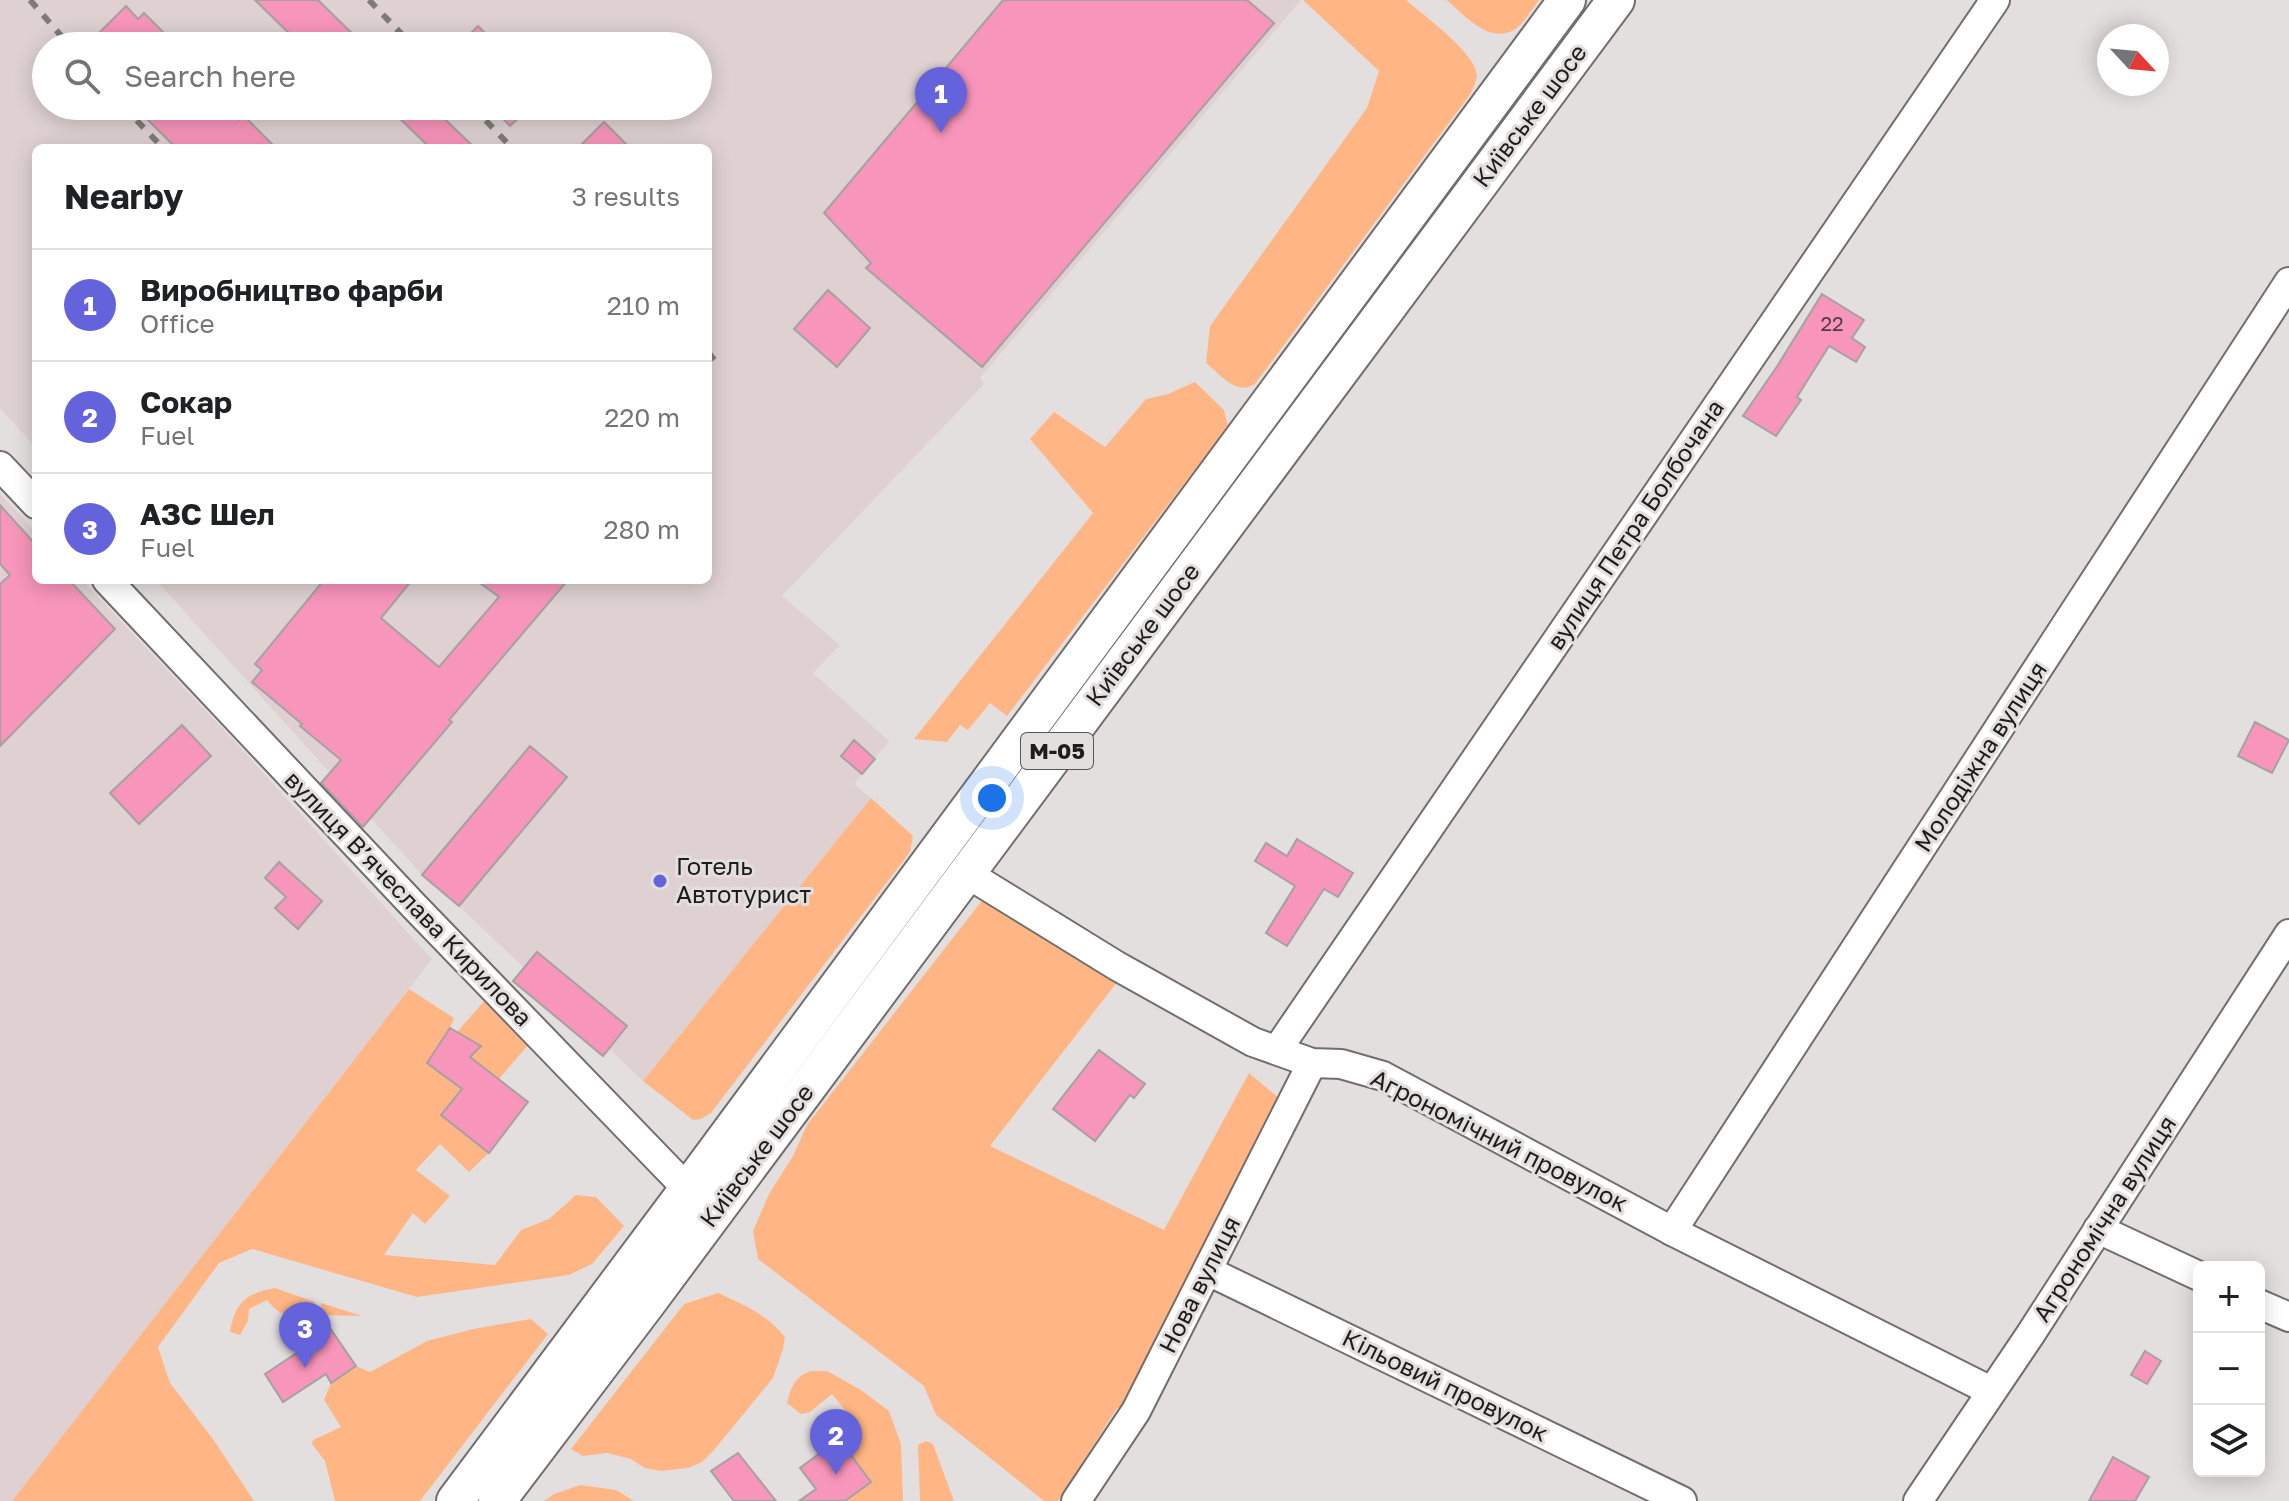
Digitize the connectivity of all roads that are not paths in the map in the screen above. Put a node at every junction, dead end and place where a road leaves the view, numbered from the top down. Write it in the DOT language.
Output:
graph roads {
  1 [pos="1567,0"];
  2 [pos="1616,0"];
  3 [pos="1995,0"];
  4 [pos="2289,282"];
  5 [pos="0,466"];
  6 [pos="32,500"];
  7 [pos="111,584"];
  8 [pos="966,873"];
  9 [pos="2289,934"];
  10 [pos="1277,1050"];
  11 [pos="1312,1063"];
  12 [pos="700,1202"];
  13 [pos="2098,1229"];
  14 [pos="1672,1231"];
  15 [pos="1208,1271"];
  16 [pos="2193,1273"];
  17 [pos="2265,1307"];
  18 [pos="2289,1317"];
  19 [pos="1991,1391"];
  20 [pos="455,1501"];
  21 [pos="497,1501"];
  22 [pos="1076,1501"];
  23 [pos="1682,1501"];
  24 [pos="1918,1501"];
  1 -- 12 [label="main road, М-05"];
  2 -- 8 [label="main road, Київське шосе / М-05"];
  3 -- 10 [label="street, вулиця Петра Болбочана"];
  4 -- 14 [label="street, Молодіжна вулиця"];
  5 -- 6 [label="street"];
  7 -- 12 [label="street, вулиця Вʼячеслава Кирилова"];
  8 -- 10 [label="street, Агрономічний провулок"];
  8 -- 12 [label="main road, Київське шосе / М-05"];
  9 -- 13 [label="street, Агрономічна вулиця"];
  10 -- 11 [label="street, Агрономічний провулок"];
  11 -- 14 [label="street, Агрономічний провулок"];
  11 -- 15 [label="street, Нова вулиця"];
  12 -- 20 [label="main road, М-05"];
  12 -- 21 [label="main road, Київське шосе / М-05"];
  13 -- 16 [label="street"];
  13 -- 19 [label="street, Агрономічна вулиця"];
  14 -- 19 [label="street, Агрономічний провулок"];
  15 -- 22 [label="street, Нова вулиця"];
  15 -- 23 [label="street, Кільовий провулок"];
  17 -- 18 [label="street"];
  19 -- 24 [label="street, Агрономічна вулиця"];
}
